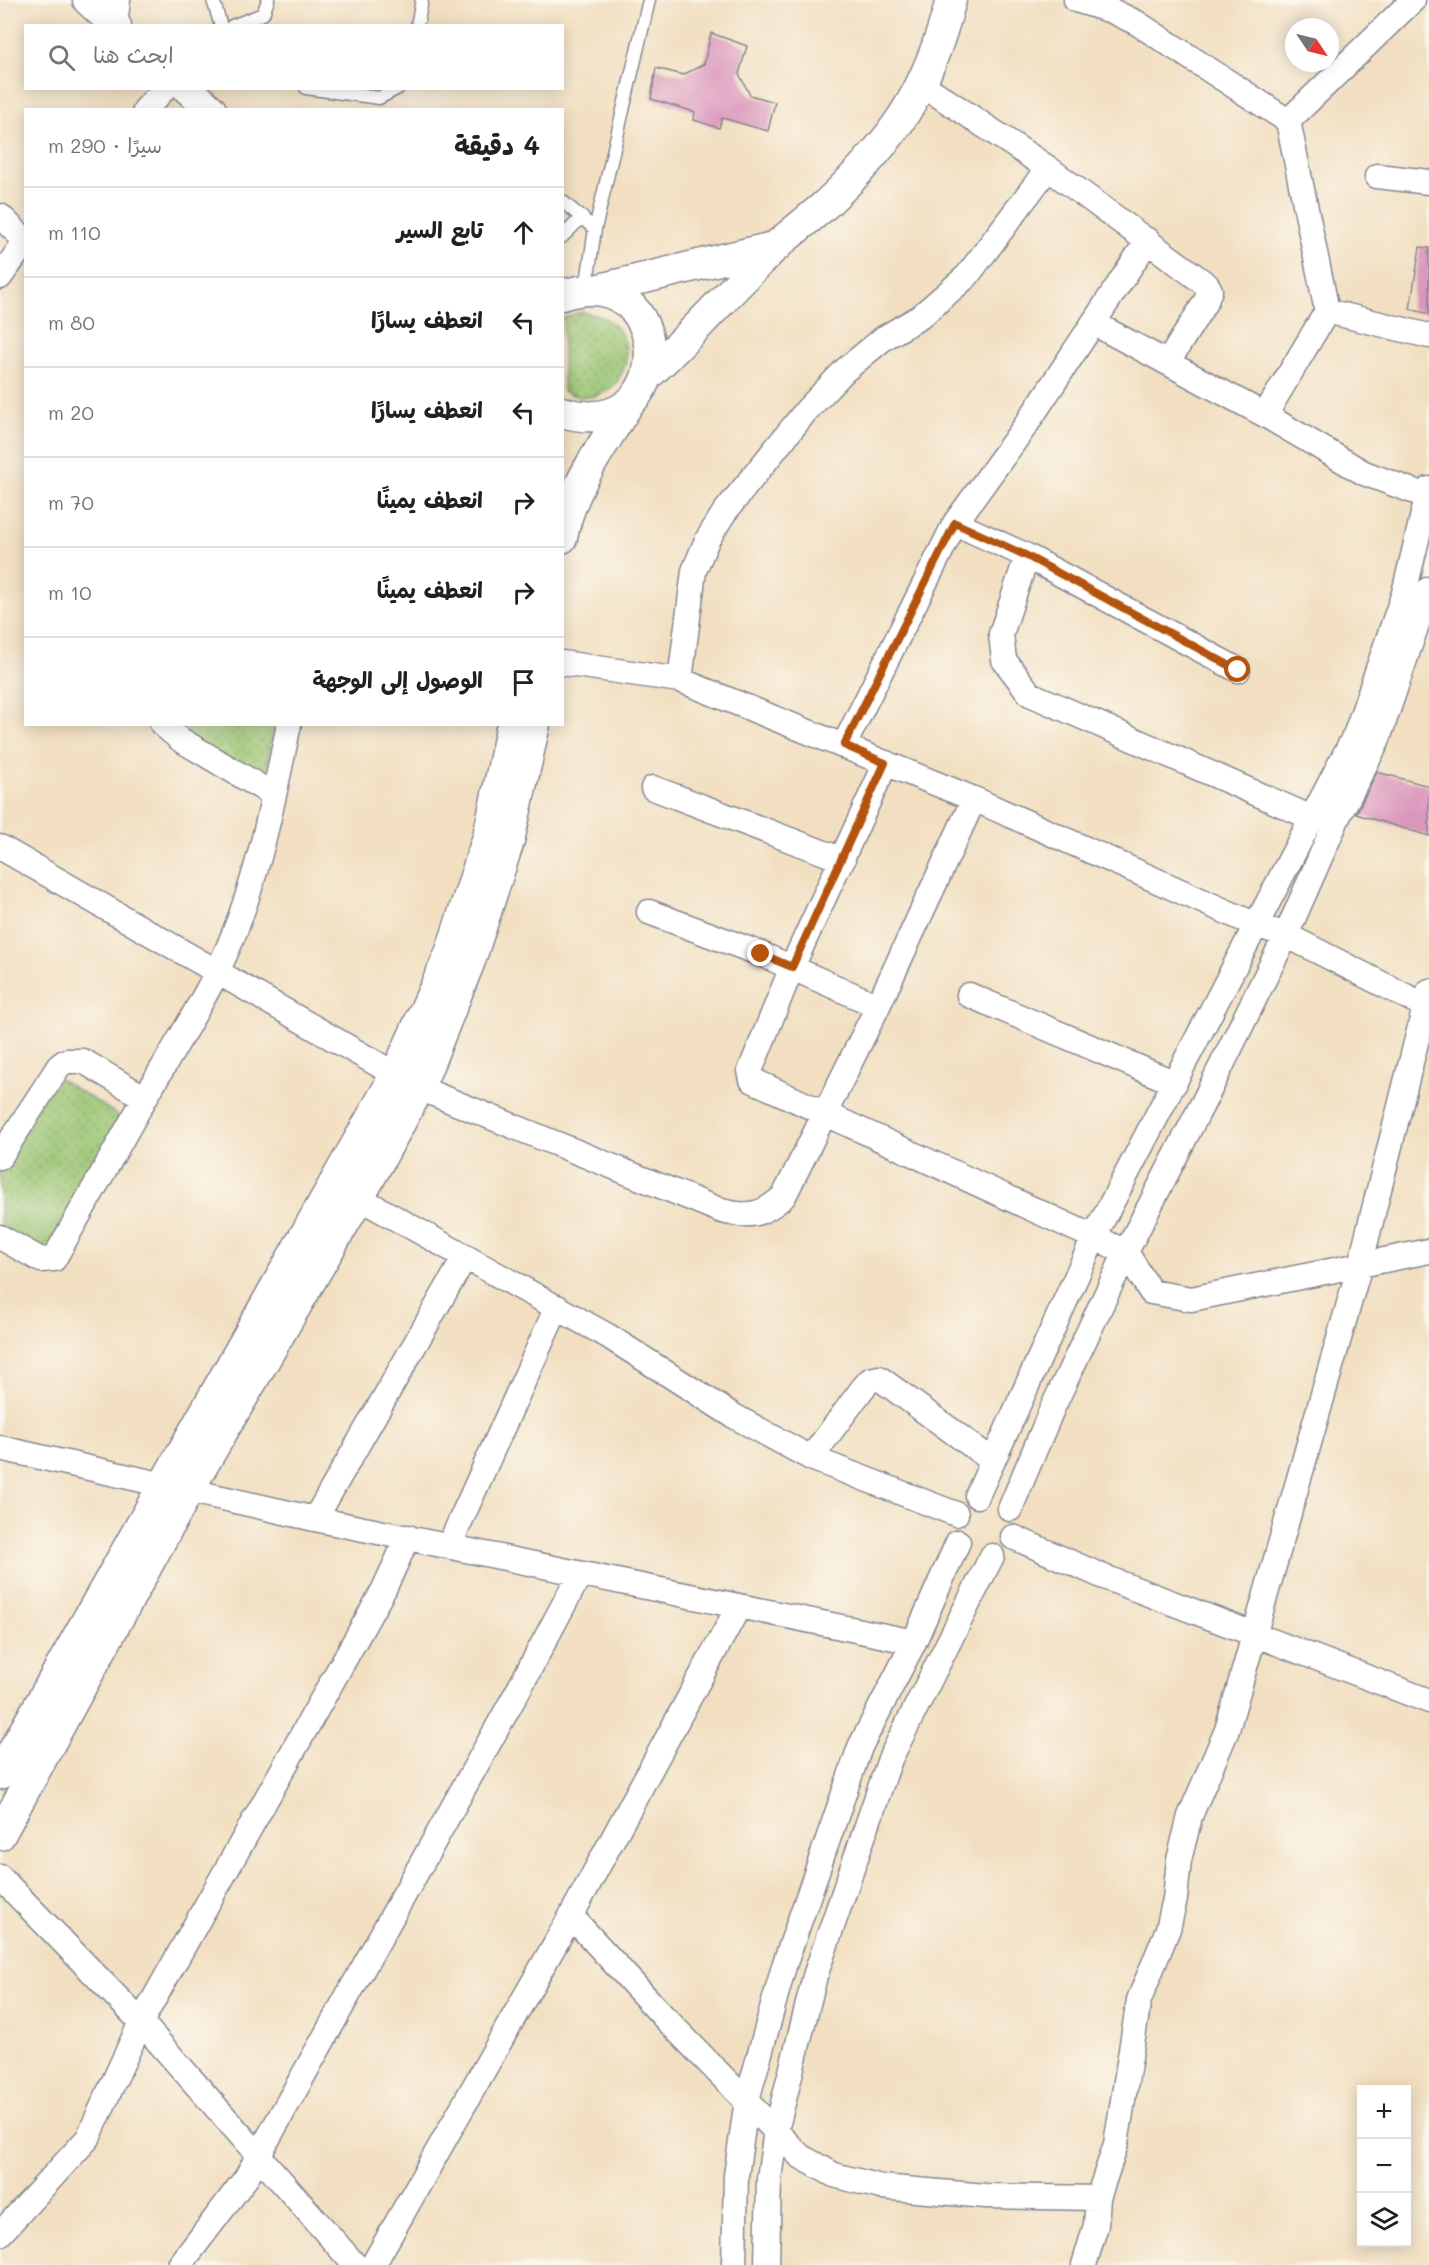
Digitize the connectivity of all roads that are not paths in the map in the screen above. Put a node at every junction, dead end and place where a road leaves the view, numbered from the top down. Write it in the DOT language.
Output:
graph roads {
  1 [pos="88,0"];
  2 [pos="213,0"];
  3 [pos="268,0"];
  4 [pos="422,0"];
  5 [pos="649,0"];
  6 [pos="951,0"];
  7 [pos="1076,0"];
  8 [pos="1413,0"];
  9 [pos="1113,5"];
  10 [pos="117,17"];
  11 [pos="219,24"];
  12 [pos="237,24"];
  13 [pos="417,24"];
  14 [pos="923,85"];
  15 [pos="163,90"];
  16 [pos="189,90"];
  17 [pos="321,90"];
  18 [pos="394,90"];
  19 [pos="147,108"];
  20 [pos="209,108"];
  21 [pos="1288,121"];
  22 [pos="1048,168"];
  23 [pos="1377,176"];
  24 [pos="1429,182"];
  25 [pos="564,203"];
  26 [pos="0,216"];
  27 [pos="582,218"];
  28 [pos="595,229"];
  29 [pos="564,235"];
  30 [pos="24,240"];
  31 [pos="1148,240"];
  32 [pos="24,242"];
  33 [pos="777,246"];
  34 [pos="0,277"];
  35 [pos="577,290"];
  36 [pos="1328,311"];
  37 [pos="1095,324"];
  38 [pos="1429,336"];
  39 [pos="1168,362"];
  40 [pos="648,375"];
  41 [pos="629,403"];
  42 [pos="564,413"];
  43 [pos="1265,415"];
  44 [pos="1428,494"];
  45 [pos="955,523"];
  46 [pos="564,528"];
  47 [pos="1027,556"];
  48 [pos="1429,589"];
  49 [pos="564,663"];
  50 [pos="1238,670"];
  51 [pos="680,680"];
  52 [pos="164,726"];
  53 [pos="289,726"];
  54 [pos="512,726"];
  55 [pos="535,726"];
  56 [pos="844,745"];
  57 [pos="885,763"];
  58 [pos="653,788"];
  59 [pos="274,795"];
  60 [pos="974,800"];
  61 [pos="1312,818"];
  62 [pos="0,848"];
  63 [pos="843,860"];
  64 [pos="649,912"];
  65 [pos="1256,926"];
  66 [pos="1286,935"];
  67 [pos="792,967"];
  68 [pos="217,971"];
  69 [pos="969,995"];
  70 [pos="1428,1002"];
  71 [pos="878,1006"];
  72 [pos="407,1081"];
  73 [pos="1175,1083"];
  74 [pos="145,1098"];
  75 [pos="825,1113"];
  76 [pos="0,1157"];
  77 [pos="359,1198"];
  78 [pos="0,1237"];
  79 [pos="1094,1238"];
  80 [pos="1429,1251"];
  81 [pos="1126,1252"];
  82 [pos="465,1257"];
  83 [pos="1360,1265"];
  84 [pos="557,1307"];
  85 [pos="0,1448"];
  86 [pos="811,1458"];
  87 [pos="993,1461"];
  88 [pos="175,1489"];
  89 [pos="977,1496"];
  90 [pos="1010,1509"];
  91 [pos="956,1514"];
  92 [pos="315,1519"];
  93 [pos="1013,1537"];
  94 [pos="408,1538"];
  95 [pos="958,1542"];
  96 [pos="449,1546"];
  97 [pos="992,1556"];
  98 [pos="580,1574"];
  99 [pos="739,1606"];
  100 [pos="1255,1633"];
  101 [pos="914,1642"];
  102 [pos="1429,1698"];
  103 [pos="0,1774"];
  104 [pos="0,1834"];
  105 [pos="0,1877"];
  106 [pos="571,1916"];
  107 [pos="141,2022"];
  108 [pos="747,2100"];
  109 [pos="776,2131"];
  110 [pos="257,2157"];
  111 [pos="1098,2198"];
  112 [pos="0,2234"];
  113 [pos="180,2265"];
  114 [pos="355,2265"];
  115 [pos="374,2265"];
  116 [pos="734,2265"];
  117 [pos="767,2265"];
  118 [pos="1084,2265"];
  1 -- 10 [label="street"];
  2 -- 11 [label="lane"];
  3 -- 12 [label="lane"];
  4 -- 13 [label="lane"];
  5 -- 28 [label="lane"];
  6 -- 14 [label="street"];
  7 -- 9 [label="street"];
  8 -- 21 [label="street"];
  9 -- 21 [label="street"];
  14 -- 22 [label="street"];
  14 -- 33 [label="street"];
  15 -- 19 [label="street"];
  16 -- 20 [label="street"];
  17 -- 18 [label="lane"];
  21 -- 36 [label="street"];
  22 -- 31 [label="street"];
  22 -- 51 [label="street"];
  23 -- 24 [label="street"];
  25 -- 27 [label="lane"];
  26 -- 30 [label="street"];
  27 -- 28 [label="lane"];
  27 -- 29 [label="lane"];
  28 -- 35 [label="lane"];
  31 -- 37 [label="street"];
  31 -- 39 [label="street"];
  32 -- 34 [label="street"];
  33 -- 35 [label="street"];
  33 -- 40 [label="street"];
  35 -- 40 [label="street"];
  36 -- 38 [label="street"];
  36 -- 43 [label="street"];
  37 -- 39 [label="street"];
  37 -- 45 [label="street"];
  39 -- 43 [label="street"];
  40 -- 41 [label="street"];
  41 -- 42 [label="street"];
  41 -- 46 [label="street"];
  43 -- 44 [label="street"];
  44 -- 61 [label="street"];
  45 -- 47 [label="street"];
  45 -- 56 [label="street"];
  47 -- 50 [label="street"];
  47 -- 61 [label="street"];
  48 -- 66 [label="street"];
  49 -- 51 [label="street"];
  51 -- 56 [label="street"];
  52 -- 59 [label="street"];
  53 -- 59 [label="street"];
  54 -- 72 [label="street"];
  55 -- 72 [label="street"];
  56 -- 57 [label="street"];
  57 -- 60 [label="street"];
  57 -- 63 [label="street"];
  58 -- 63 [label="street"];
  59 -- 68 [label="street"];
  60 -- 65 [label="street"];
  60 -- 71 [label="street"];
  61 -- 65 [label="street"];
  62 -- 68 [label="street"];
  63 -- 67 [label="street"];
  64 -- 67 [label="street"];
  65 -- 66 [label="street"];
  65 -- 73 [label="street"];
  66 -- 70 [label="street"];
  66 -- 81 [label="street"];
  67 -- 71 [label="street"];
  67 -- 75 [label="street"];
  68 -- 72 [label="street"];
  68 -- 74 [label="street"];
  69 -- 73 [label="street"];
  70 -- 83 [label="street"];
  71 -- 75 [label="street"];
  72 -- 75 [label="street"];
  72 -- 77 [label="street"];
  72 -- 88 [label="street"];
  73 -- 79 [label="street"];
  74 -- 76 [label="street"];
  74 -- 78 [label="street"];
  75 -- 79 [label="street"];
  77 -- 82 [label="street"];
  77 -- 88 [label="street"];
  79 -- 81 [label="street"];
  79 -- 87 [label="street"];
  80 -- 83 [label="street"];
  81 -- 83 [label="street"];
  81 -- 90 [label="street"];
  82 -- 84 [label="street"];
  82 -- 92 [label="street"];
  83 -- 100 [label="street"];
  84 -- 86 [label="street"];
  84 -- 96 [label="street"];
  85 -- 88 [label="street"];
  86 -- 87 [label="street"];
  86 -- 91 [label="street"];
  87 -- 89 [label="street"];
  88 -- 92 [label="street"];
  88 -- 103 [label="street"];
  88 -- 104 [label="street"];
  89 -- 90 [label="street"];
  89 -- 91 [label="street"];
  90 -- 93 [label="street"];
  91 -- 95 [label="street"];
  92 -- 94 [label="street"];
  93 -- 97 [label="street"];
  93 -- 100 [label="street"];
  94 -- 96 [label="street"];
  94 -- 107 [label="street"];
  95 -- 97 [label="street"];
  95 -- 101 [label="street"];
  96 -- 98 [label="street"];
  97 -- 109 [label="street"];
  98 -- 99 [label="street"];
  98 -- 110 [label="street"];
  99 -- 101 [label="street"];
  99 -- 106 [label="street"];
  100 -- 102 [label="street"];
  100 -- 111 [label="street"];
  101 -- 108 [label="street"];
  105 -- 107 [label="street"];
  106 -- 108 [label="street"];
  106 -- 115 [label="street"];
  107 -- 110 [label="street"];
  107 -- 112 [label="street"];
  108 -- 109 [label="street"];
  108 -- 116 [label="street"];
  109 -- 111 [label="street"];
  109 -- 117 [label="street"];
  110 -- 113 [label="street"];
  110 -- 114 [label="street"];
  111 -- 118 [label="street"];
}
